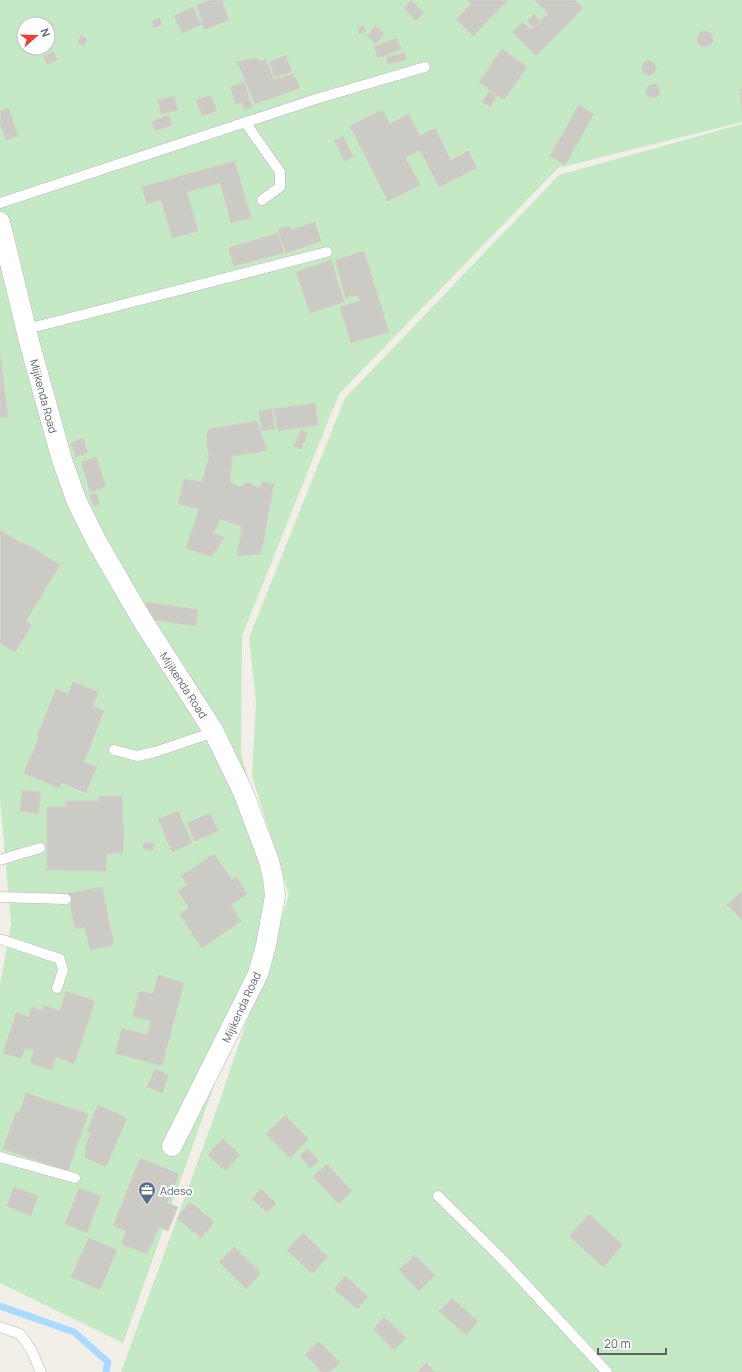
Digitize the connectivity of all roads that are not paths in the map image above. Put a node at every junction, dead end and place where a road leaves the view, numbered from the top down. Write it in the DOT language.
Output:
graph roads {
  1 [pos="425,67"];
  2 [pos="245,122"];
  3 [pos="262,200"];
  4 [pos="0,203"];
  5 [pos="0,222"];
  6 [pos="327,252"];
  7 [pos="27,329"];
  8 [pos="214,732"];
  9 [pos="114,750"];
  10 [pos="40,848"];
  11 [pos="0,860"];
  12 [pos="0,897"];
  13 [pos="66,899"];
  14 [pos="0,940"];
  15 [pos="57,988"];
  16 [pos="172,1146"];
  17 [pos="0,1157"];
  18 [pos="75,1178"];
  19 [pos="438,1196"];
  20 [pos="0,1327"];
  21 [pos="40,1372"];
  22 [pos="606,1372"];
  1 -- 2 [label="lane"];
  2 -- 3 [label="lane"];
  2 -- 4 [label="lane"];
  5 -- 7 [label="street, Mijikenda Road"];
  6 -- 7 [label="lane"];
  7 -- 8 [label="street, Mijikenda Road"];
  8 -- 9 [label="lane"];
  8 -- 16 [label="street, Mijikenda Road"];
  10 -- 11 [label="lane"];
  12 -- 13 [label="lane"];
  14 -- 15 [label="lane"];
  17 -- 18 [label="lane"];
  19 -- 22 [label="lane"];
  20 -- 21 [label="lane"];
}
